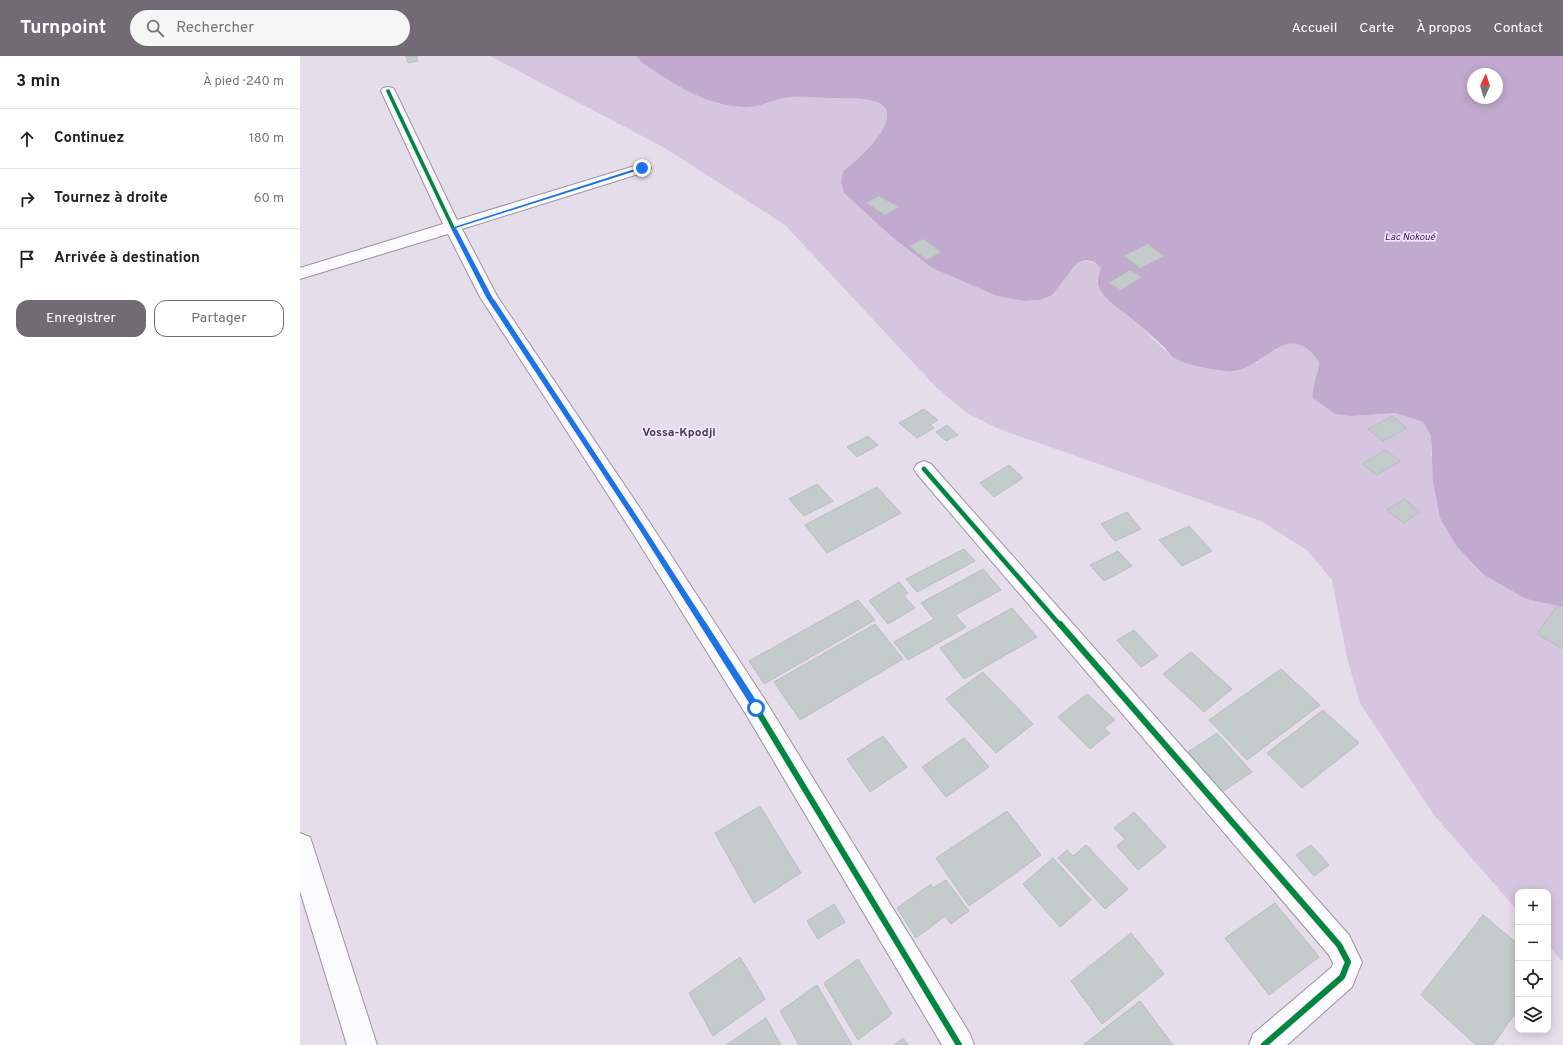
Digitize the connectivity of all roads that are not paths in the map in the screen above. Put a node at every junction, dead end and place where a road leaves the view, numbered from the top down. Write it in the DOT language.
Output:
graph roads {
  1 [pos="388,91"];
  2 [pos="642,168"];
  3 [pos="453,228"];
  4 [pos="300,274"];
  5 [pos="924,469"];
  6 [pos="300,846"];
  7 [pos="362,1045"];
  8 [pos="959,1045"];
  9 [pos="1264,1045"];
  1 -- 3 [label="street"];
  2 -- 3 [label="street"];
  3 -- 4 [label="street"];
  3 -- 8 [label="street"];
  5 -- 9 [label="street"];
  6 -- 7 [label="street"];
}
